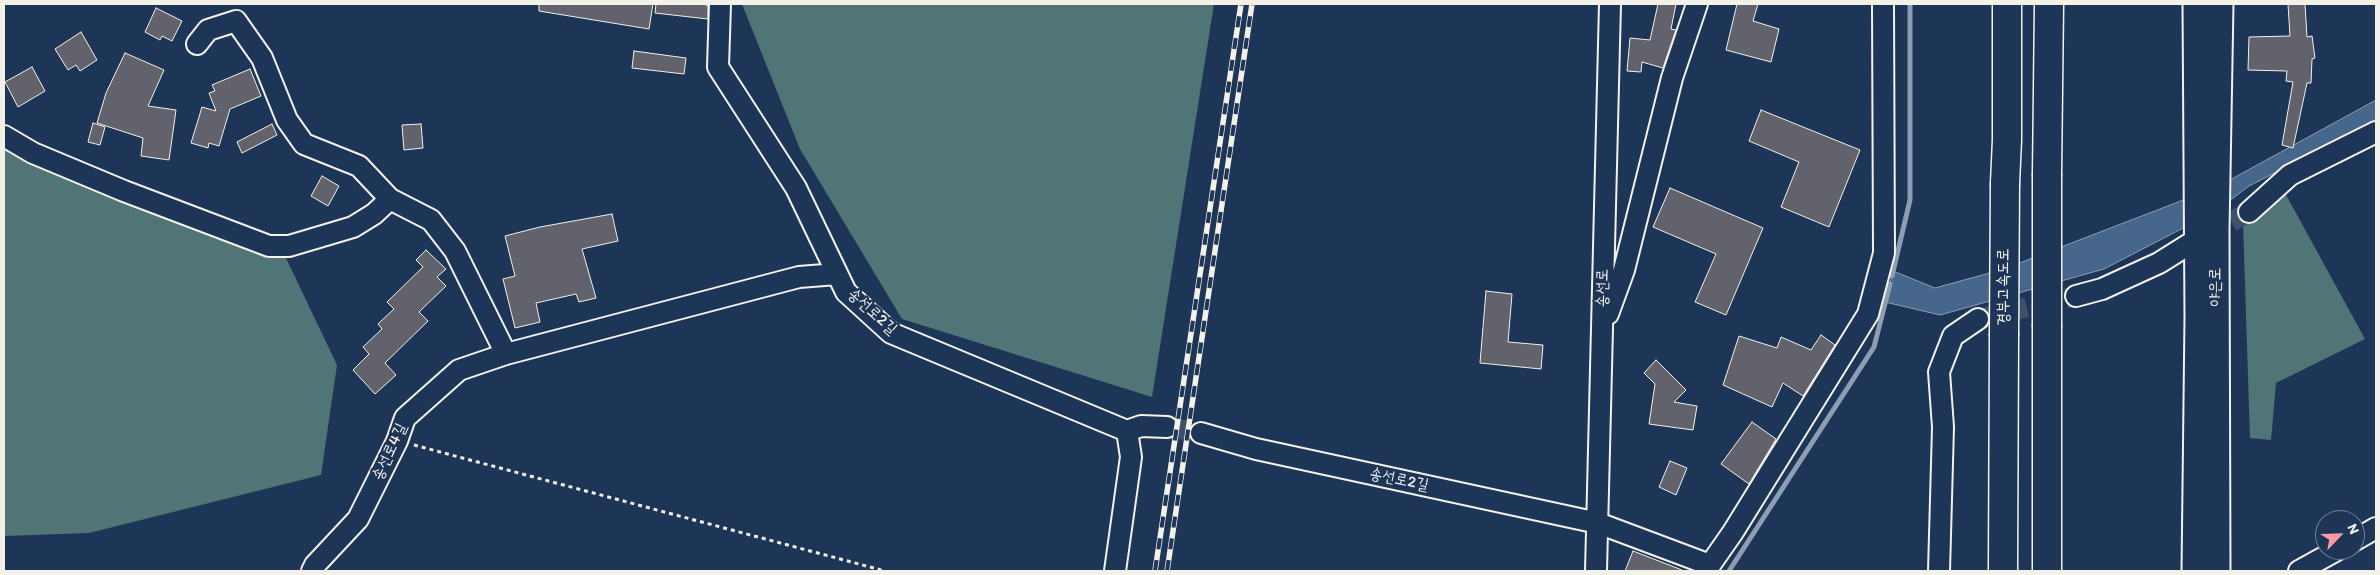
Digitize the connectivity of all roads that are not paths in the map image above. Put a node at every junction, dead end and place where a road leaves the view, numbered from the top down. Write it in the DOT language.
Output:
graph roads {
  1 [pos="720,4"];
  2 [pos="1610,4"];
  3 [pos="1697,4"];
  4 [pos="1883,4"];
  5 [pos="2007,4"];
  6 [pos="2049,4"];
  7 [pos="2196,4"];
  8 [pos="2220,4"];
  9 [pos="197,44"];
  10 [pos="2376,132"];
  11 [pos="4,136"];
  12 [pos="390,199"];
  13 [pos="2249,212"];
  14 [pos="2191,243"];
  15 [pos="837,274"];
  16 [pos="2076,296"];
  17 [pos="1978,319"];
  18 [pos="1602,330"];
  19 [pos="506,354"];
  20 [pos="1167,427"];
  21 [pos="1127,430"];
  22 [pos="1201,433"];
  23 [pos="1598,523"];
  24 [pos="2376,528"];
  25 [pos="2365,534"];
  26 [pos="2319,560"];
  27 [pos="312,571"];
  28 [pos="1115,571"];
  29 [pos="1596,571"];
  30 [pos="1939,571"];
  31 [pos="2003,571"];
  32 [pos="2047,571"];
  33 [pos="2195,571"];
  34 [pos="2217,571"];
  35 [pos="2299,571"];
  1 -- 15 [label="street, 송선로2길"];
  2 -- 18 [label="street, 송선로"];
  3 -- 18 [label="street"];
  4 -- 23 [label="street, 송선로2길"];
  5 -- 31 [label="highway, 경부고속도로, bridge"];
  6 -- 32 [label="highway, bridge"];
  7 -- 33 [label="main road, 야은로"];
  8 -- 34 [label="main road, 야은로"];
  9 -- 12 [label="street"];
  10 -- 13 [label="street"];
  11 -- 12 [label="street"];
  12 -- 19 [label="street"];
  14 -- 16 [label="street"];
  15 -- 19 [label="street, 송선로4길"];
  15 -- 21 [label="street, 송선로2길"];
  17 -- 30 [label="street"];
  18 -- 23 [label="street, 송선로"];
  19 -- 27 [label="street, 송선로4길"];
  20 -- 21 [label="street"];
  21 -- 28 [label="street"];
  22 -- 23 [label="street, 송선로2길"];
  23 -- 29 [label="street, 송선로"];
  24 -- 25 [label="street"];
  26 -- 35 [label="street"];
}
